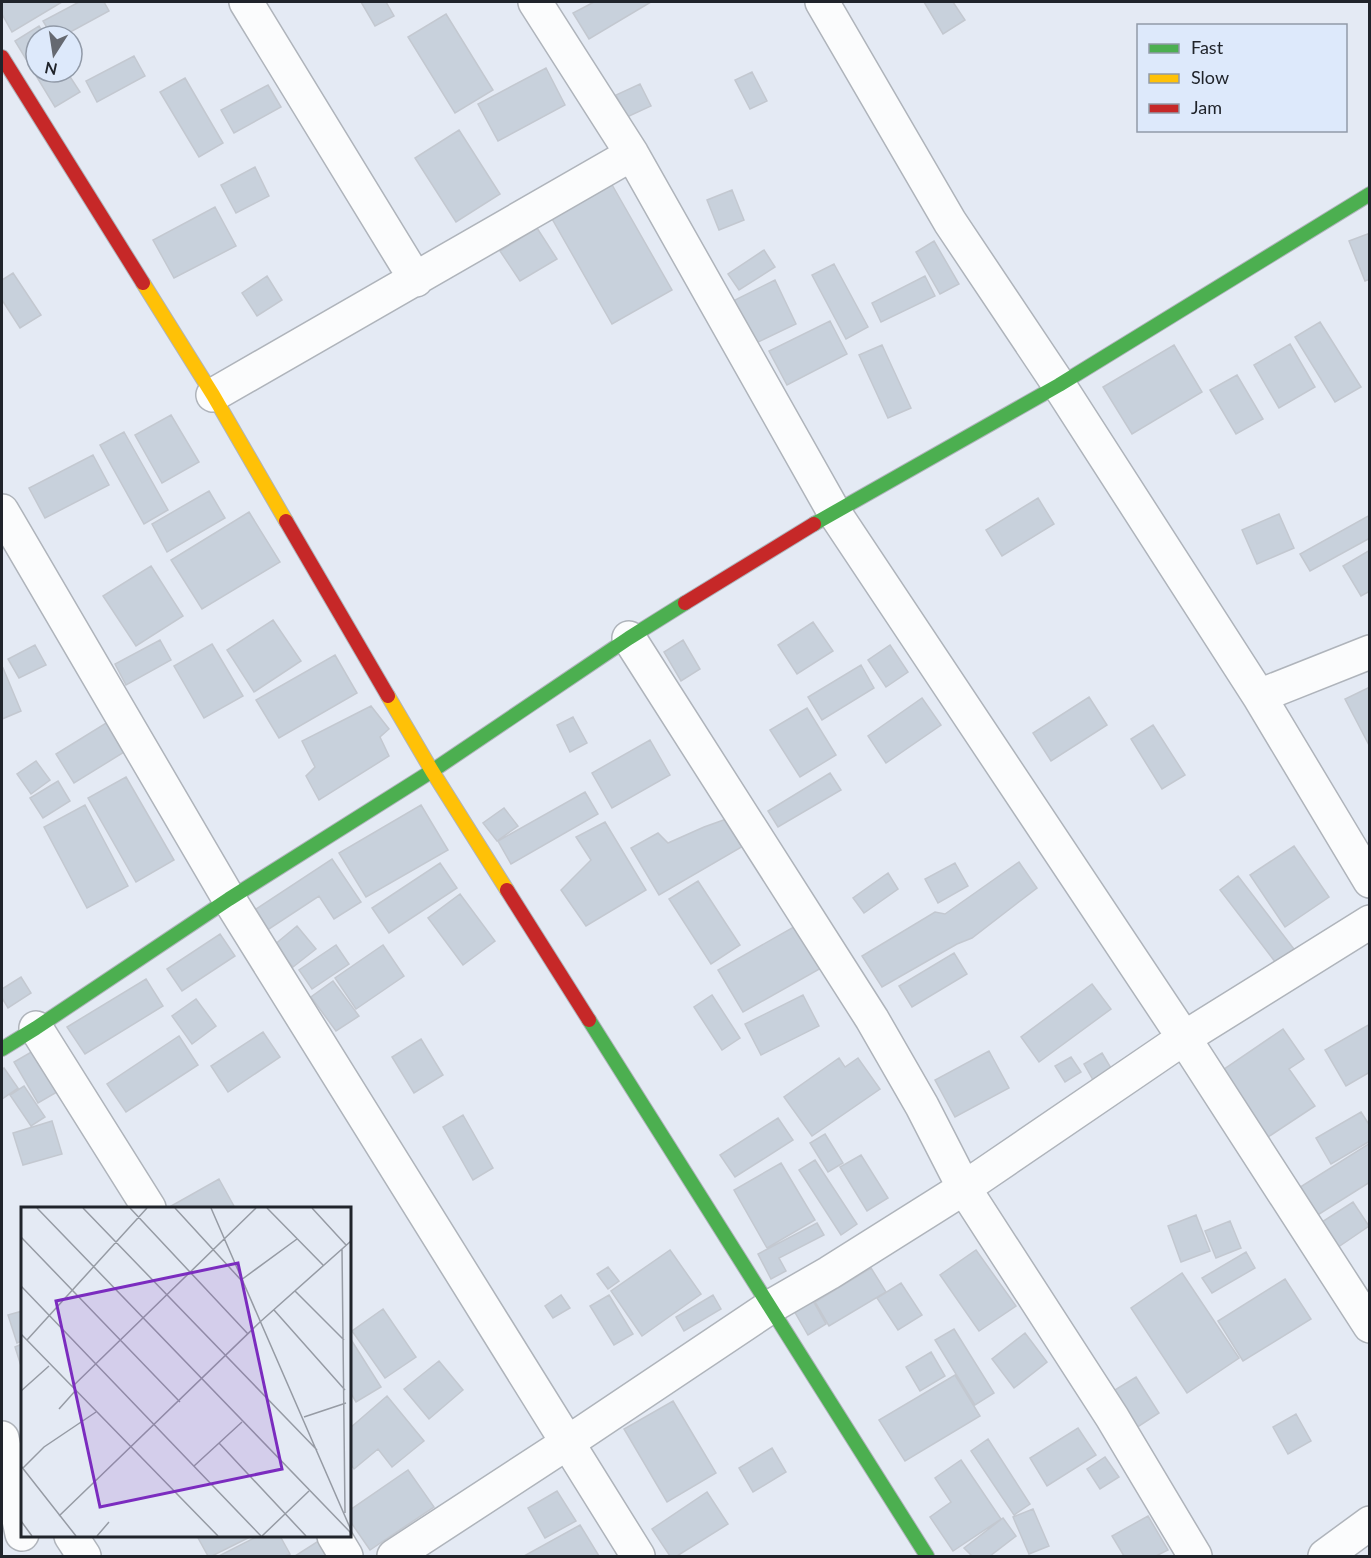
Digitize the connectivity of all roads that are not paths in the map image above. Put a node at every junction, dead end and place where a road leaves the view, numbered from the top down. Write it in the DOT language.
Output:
graph roads {
  1 [pos="246,2"];
  2 [pos="535,2"];
  3 [pos="822,2"];
  4 [pos="2,57"];
  5 [pos="632,154"];
  6 [pos="1370,194"];
  7 [pos="416,280"];
  8 [pos="1059,385"];
  9 [pos="213,395"];
  10 [pos="2,511"];
  11 [pos="834,512"];
  12 [pos="629,638"];
  13 [pos="1370,652"];
  14 [pos="1258,696"];
  15 [pos="432,771"];
  16 [pos="1370,881"];
  17 [pos="229,899"];
  18 [pos="1370,922"];
  19 [pos="36,1028"];
  20 [pos="1184,1038"];
  21 [pos="2,1049"];
  22 [pos="964,1188"];
  23 [pos="148,1207"];
  24 [pos="770,1306"];
  25 [pos="1370,1326"];
  26 [pos="2,1432"];
  27 [pos="2,1438"];
  28 [pos="567,1443"];
  29 [pos="21,1460"];
  30 [pos="1370,1523"];
  31 [pos="21,1525"];
  32 [pos="24,1537"];
  33 [pos="72,1537"];
  34 [pos="335,1537"];
  35 [pos="28,1557"];
  36 [pos="84,1557"];
  37 [pos="346,1557"];
  38 [pos="394,1557"];
  39 [pos="638,1557"];
  40 [pos="927,1557"];
  41 [pos="1195,1557"];
  42 [pos="1325,1557"];
  1 -- 7 [label="street"];
  2 -- 5 [label="street"];
  3 -- 8 [label="street"];
  4 -- 9 [label="street"];
  5 -- 7 [label="street"];
  5 -- 11 [label="street"];
  6 -- 8 [label="street"];
  7 -- 9 [label="street"];
  8 -- 11 [label="street"];
  8 -- 14 [label="street"];
  9 -- 15 [label="street"];
  10 -- 17 [label="street"];
  11 -- 12 [label="street"];
  11 -- 20 [label="street"];
  12 -- 15 [label="street"];
  12 -- 22 [label="street"];
  13 -- 14 [label="street"];
  14 -- 16 [label="street"];
  15 -- 17 [label="street"];
  15 -- 24 [label="street"];
  17 -- 19 [label="street"];
  17 -- 28 [label="street"];
  18 -- 20 [label="street"];
  19 -- 21 [label="street"];
  19 -- 23 [label="street"];
  20 -- 22 [label="street"];
  20 -- 25 [label="street"];
  22 -- 24 [label="street"];
  22 -- 41 [label="street"];
  24 -- 28 [label="street"];
  24 -- 40 [label="street"];
  26 -- 29 [label="street"];
  27 -- 31 [label="street"];
  28 -- 38 [label="street"];
  28 -- 39 [label="street"];
  30 -- 42 [label="street"];
  32 -- 35 [label="street"];
  33 -- 36 [label="street"];
  34 -- 37 [label="street"];
}
